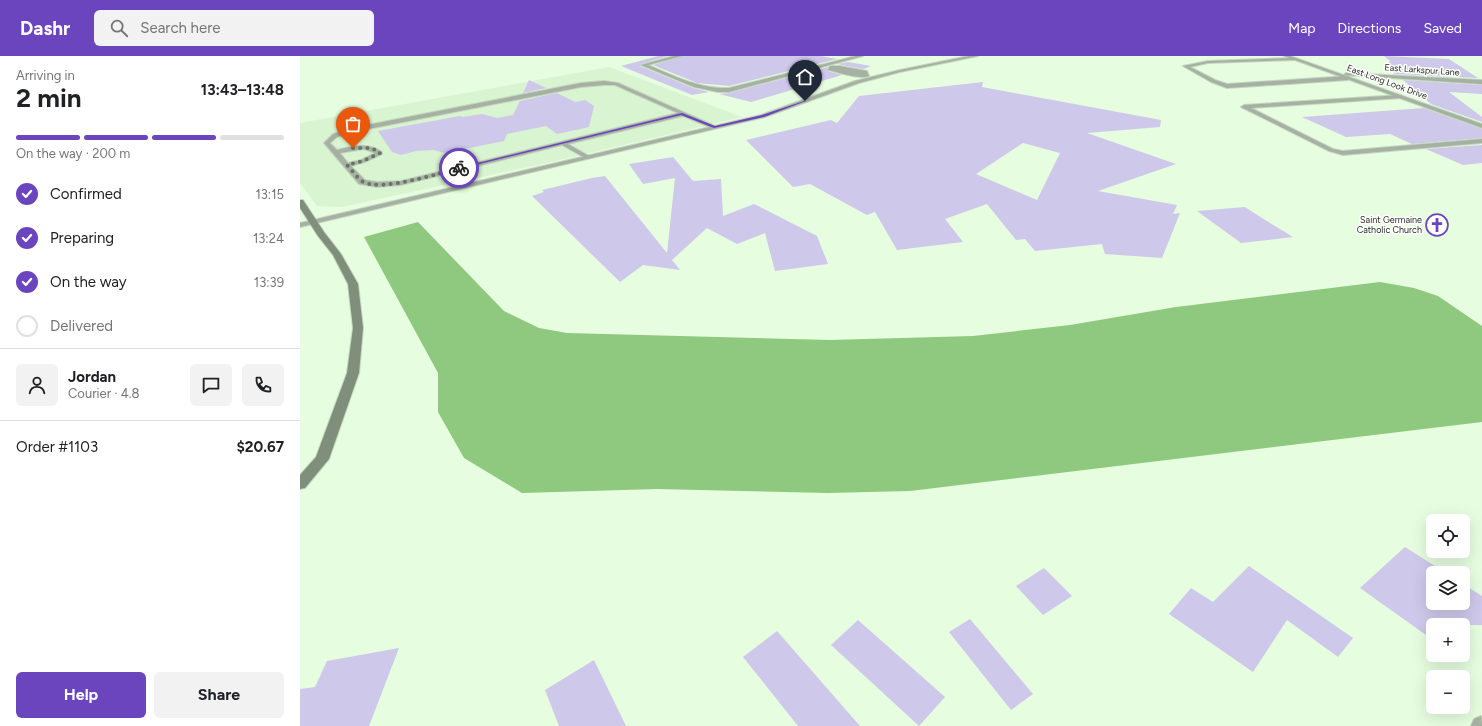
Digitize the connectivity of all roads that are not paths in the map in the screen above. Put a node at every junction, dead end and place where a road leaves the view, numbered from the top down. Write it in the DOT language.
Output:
graph roads {
  1 [pos="680,56"];
  2 [pos="861,56"];
  3 [pos="971,56"];
  4 [pos="1286,56"];
  5 [pos="1293,59"];
  6 [pos="825,66"];
  7 [pos="1337,74"];
  8 [pos="874,78"];
  9 [pos="1348,78"];
  10 [pos="1482,82"];
  11 [pos="1400,97"];
  12 [pos="682,114"];
  13 [pos="1473,122"];
  14 [pos="1482,122"];
  15 [pos="1482,126"];
  16 [pos="714,128"];
  17 [pos="1482,141"];
  18 [pos="562,143"];
  19 [pos="336,152"];
  20 [pos="586,157"];
  21 [pos="347,165"];
  22 [pos="300,202"];
  23 [pos="313,221"];
  24 [pos="300,225"];
  25 [pos="300,484"];
  1 -- 6 [label="street"];
  2 -- 6 [label="street"];
  3 -- 8 [label="street"];
  4 -- 5 [label="street, East Long Look Drive"];
  5 -- 7 [label="street, East Long Look Drive"];
  5 -- 9 [label="street"];
  6 -- 8 [label="street"];
  7 -- 9 [label="street, East Long Look Drive"];
  7 -- 10 [label="street, East Larkspur Lane"];
  8 -- 16 [label="street"];
  9 -- 11 [label="street, East Long Look Drive"];
  11 -- 13 [label="street, East Long Look Drive"];
  11 -- 17 [label="street"];
  12 -- 16 [label="street"];
  12 -- 18 [label="street"];
  12 -- 19 [label="street"];
  13 -- 14 [label="street"];
  13 -- 15 [label="street, East Long Look Drive"];
  16 -- 20 [label="street"];
  18 -- 20 [label="street"];
  18 -- 21 [label="street"];
  19 -- 21 [label="street"];
  19 -- 21 [label="street"];
  20 -- 23 [label="street"];
  22 -- 23 [label="main road"];
  23 -- 24 [label="street"];
  23 -- 25 [label="main road"];
}
